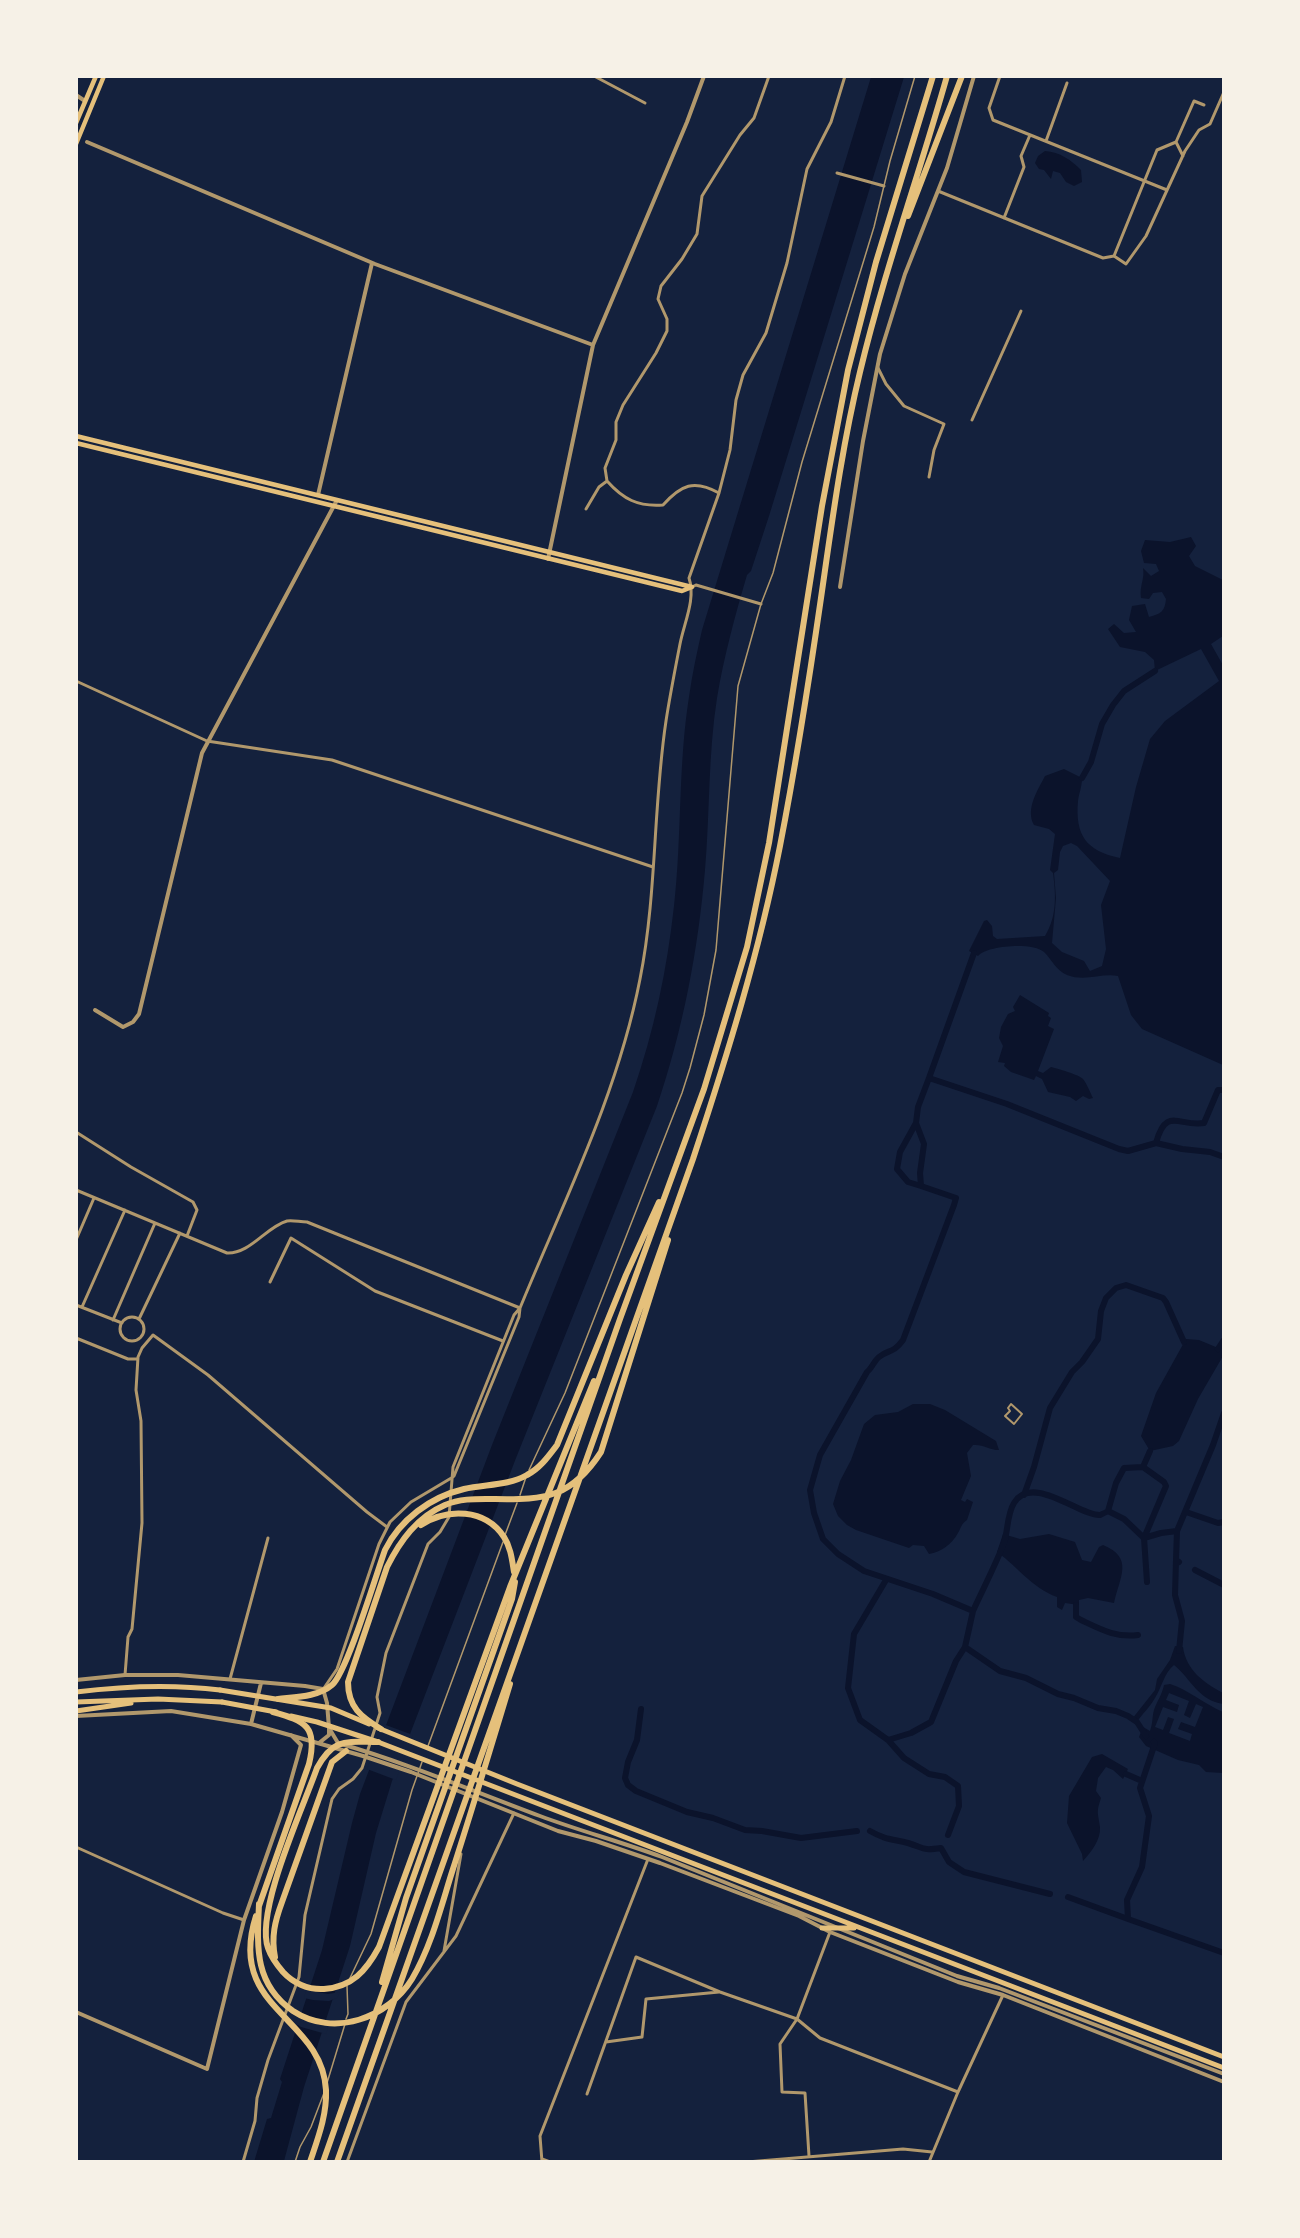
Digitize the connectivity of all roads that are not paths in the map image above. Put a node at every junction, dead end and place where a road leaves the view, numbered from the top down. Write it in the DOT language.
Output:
graph roads {
  1 [pos="96,76"];
  2 [pos="104,76"];
  3 [pos="594,76"];
  4 [pos="704,76"];
  5 [pos="769,76"];
  6 [pos="845,76"];
  7 [pos="915,76"];
  8 [pos="933,76"];
  9 [pos="947,76"];
  10 [pos="962,76"];
  11 [pos="974,76"];
  12 [pos="999,76"];
  13 [pos="1067,83"];
  14 [pos="1224,92"];
  15 [pos="76,95"];
  16 [pos="85,101"];
  17 [pos="645,103"];
  18 [pos="1204,105"];
  19 [pos="76,123"];
  20 [pos="1030,135"];
  21 [pos="1046,141"];
  22 [pos="87,142"];
  23 [pos="1176,142"];
  24 [pos="76,144"];
  25 [pos="1183,156"];
  26 [pos="837,173"];
  27 [pos="1144,181"];
  28 [pos="884,186"];
  29 [pos="1167,190"];
  30 [pos="938,191"];
  31 [pos="1004,218"];
  32 [pos="1114,256"];
  33 [pos="372,263"];
  34 [pos="889,264"];
  35 [pos="1020,310"];
  36 [pos="593,345"];
  37 [pos="877,366"];
  38 [pos="972,420"];
  39 [pos="76,436"];
  40 [pos="76,443"];
  41 [pos="929,477"];
  42 [pos="607,481"];
  43 [pos="719,493"];
  44 [pos="318,495"];
  45 [pos="337,500"];
  46 [pos="334,506"];
  47 [pos="586,509"];
  48 [pos="549,552"];
  49 [pos="548,559"];
  50 [pos="840,586"];
  51 [pos="692,587"];
  52 [pos="761,604"];
  53 [pos="76,681"];
  54 [pos="207,741"];
  55 [pos="653,867"];
  56 [pos="95,1010"];
  57 [pos="76,1132"];
  58 [pos="680,1155"];
  59 [pos="693,1159"];
  60 [pos="76,1190"];
  61 [pos="94,1198"];
  62 [pos="125,1210"];
  63 [pos="155,1223"];
  64 [pos="180,1233"];
  65 [pos="187,1236"];
  66 [pos="76,1240"];
  67 [pos="270,1282"];
  68 [pos="76,1305"];
  69 [pos="82,1307"];
  70 [pos="520,1308"];
  71 [pos="139,1319"];
  72 [pos="620,1319"];
  73 [pos="113,1320"];
  74 [pos="122,1323"];
  75 [pos="144,1333"];
  76 [pos="153,1335"];
  77 [pos="76,1338"];
  78 [pos="503,1341"];
  79 [pos="138,1359"];
  80 [pos="1014,1424"];
  81 [pos="454,1476"];
  82 [pos="387,1527"];
  83 [pos="407,1533"];
  84 [pos="268,1539"];
  85 [pos="534,1602"];
  86 [pos="125,1675"];
  87 [pos="230,1679"];
  88 [pos="76,1680"];
  89 [pos="261,1683"];
  90 [pos="323,1689"];
  91 [pos="76,1690"];
  92 [pos="158,1699"];
  93 [pos="278,1700"];
  94 [pos="76,1702"];
  95 [pos="76,1710"];
  96 [pos="273,1712"];
  97 [pos="76,1716"];
  98 [pos="251,1724"];
  99 [pos="329,1728"];
  100 [pos="381,1729"];
  101 [pos="290,1734"];
  102 [pos="378,1742"];
  103 [pos="319,1743"];
  104 [pos="427,1750"];
  105 [pos="346,1751"];
  106 [pos="364,1753"];
  107 [pos="423,1760"];
  108 [pos="496,1802"];
  109 [pos="517,1807"];
  110 [pos="514,1813"];
  111 [pos="464,1834"];
  112 [pos="76,1847"];
  113 [pos="648,1858"];
  114 [pos="259,1904"];
  115 [pos="244,1920"];
  116 [pos="822,1928"];
  117 [pos="833,1928"];
  118 [pos="858,1928"];
  119 [pos="444,1953"];
  120 [pos="276,1964"];
  121 [pos="720,1992"];
  122 [pos="1003,1995"];
  123 [pos="76,2012"];
  124 [pos="797,2019"];
  125 [pos="606,2042"];
  126 [pos="361,2051"];
  127 [pos="1224,2057"];
  128 [pos="1224,2068"];
  129 [pos="1224,2074"];
  130 [pos="1224,2082"];
  131 [pos="958,2092"];
  132 [pos="587,2094"];
  133 [pos="932,2152"];
  134 [pos="809,2157"];
  135 [pos="542,2160"];
  136 [pos="243,2162"];
  137 [pos="295,2162"];
  138 [pos="310,2162"];
  139 [pos="323,2162"];
  140 [pos="337,2162"];
  141 [pos="347,2162"];
  142 [pos="550,2162"];
  143 [pos="747,2162"];
  144 [pos="929,2162"];
  1 -- 16 [label="main road"];
  2 -- 24 [label="main road"];
  3 -- 17 [label="street"];
  4 -- 36 [label="street"];
  5 -- 42 [label="street"];
  6 -- 43 [label="street"];
  7 -- 28 [label="lane"];
  8 -- 58 [label="highway"];
  9 -- 34 [label="highway"];
  10 -- 34 [label="highway"];
  11 -- 30 [label="street"];
  12 -- 20 [label="street"];
  13 -- 21 [label="street"];
  14 -- 25 [label="street"];
  15 -- 16 [label="street"];
  16 -- 19 [label="main road"];
  18 -- 23 [label="street"];
  20 -- 21 [label="street"];
  20 -- 31 [label="street"];
  21 -- 27 [label="street"];
  22 -- 33 [label="street"];
  23 -- 25 [label="street"];
  23 -- 27 [label="street"];
  25 -- 29 [label="street"];
  26 -- 28 [label="street"];
  27 -- 29 [label="street"];
  27 -- 32 [label="street"];
  28 -- 52 [label="lane"];
  29 -- 32 [label="street"];
  30 -- 31 [label="street"];
  30 -- 37 [label="street"];
  31 -- 32 [label="street"];
  33 -- 36 [label="street"];
  33 -- 44 [label="street"];
  34 -- 59 [label="highway"];
  35 -- 38 [label="street"];
  36 -- 48 [label="street"];
  37 -- 41 [label="street"];
  37 -- 50 [label="street"];
  39 -- 44 [label="main road"];
  40 -- 46 [label="main road"];
  42 -- 43 [label="street"];
  42 -- 47 [label="street"];
  43 -- 51 [label="street"];
  44 -- 45 [label="main road"];
  45 -- 46 [label="street"];
  45 -- 48 [label="main road"];
  46 -- 49 [label="main road"];
  46 -- 54 [label="street"];
  48 -- 49 [label="street"];
  48 -- 51 [label="main road"];
  49 -- 51 [label="main road"];
  51 -- 52 [label="street"];
  51 -- 55 [label="street"];
  52 -- 104 [label="lane"];
  53 -- 54 [label="street"];
  54 -- 55 [label="street"];
  54 -- 56 [label="street"];
  55 -- 70 [label="street"];
  57 -- 65 [label="street"];
  58 -- 72 [label="highway"];
  58 -- 93 [label="highway"];
  59 -- 83 [label="highway"];
  59 -- 85 [label="highway"];
  60 -- 61 [label="street"];
  61 -- 62 [label="street"];
  61 -- 66 [label="street"];
  62 -- 63 [label="street"];
  62 -- 69 [label="street"];
  63 -- 64 [label="street"];
  63 -- 73 [label="street"];
  64 -- 65 [label="street"];
  64 -- 71 [label="street"];
  65 -- 70 [label="street"];
  67 -- 78 [label="street"];
  68 -- 69 [label="street"];
  69 -- 73 [label="street"];
  70 -- 78 [label="street"];
  70 -- 81 [label="street"];
  71 -- 74 [label="street"];
  71 -- 75 [label="street"];
  72 -- 120 [label="highway"];
  72 -- 126 [label="highway"];
  73 -- 74 [label="street"];
  74 -- 75 [label="street"];
  75 -- 76 [label="street"];
  76 -- 79 [label="street"];
  76 -- 82 [label="street"];
  77 -- 79 [label="street"];
  78 -- 81 [label="street"];
  79 -- 86 [label="street"];
  80 -- 80 [label="street"];
  81 -- 82 [label="street"];
  81 -- 136 [label="street"];
  82 -- 90 [label="street"];
  83 -- 100 [label="highway"];
  83 -- 126 [label="highway"];
  84 -- 87 [label="street"];
  85 -- 111 [label="highway"];
  85 -- 140 [label="highway"];
  86 -- 87 [label="street"];
  86 -- 88 [label="street"];
  87 -- 89 [label="street"];
  89 -- 90 [label="street"];
  89 -- 98 [label="street"];
  90 -- 99 [label="street"];
  91 -- 93 [label="main road"];
  92 -- 94 [label="main road"];
  92 -- 95 [label="main road"];
  92 -- 96 [label="main road"];
  93 -- 100 [label="main road"];
  96 -- 102 [label="main road"];
  96 -- 114 [label="highway"];
  97 -- 98 [label="street"];
  98 -- 101 [label="street"];
  99 -- 103 [label="street"];
  99 -- 106 [label="street"];
  100 -- 127 [label="main road"];
  101 -- 103 [label="street"];
  101 -- 115 [label="street"];
  102 -- 118 [label="main road"];
  102 -- 120 [label="highway"];
  103 -- 105 [label="street"];
  105 -- 106 [label="street"];
  105 -- 120 [label="highway"];
  106 -- 108 [label="street"];
  107 -- 137 [label="lane"];
  108 -- 109 [label="street"];
  108 -- 110 [label="street"];
  109 -- 110 [label="street"];
  109 -- 117 [label="street"];
  110 -- 113 [label="street"];
  110 -- 119 [label="street"];
  111 -- 114 [label="highway"];
  111 -- 119 [label="street"];
  112 -- 115 [label="street"];
  113 -- 116 [label="street"];
  113 -- 135 [label="street"];
  114 -- 138 [label="highway"];
  115 -- 123 [label="street"];
  116 -- 117 [label="main road"];
  117 -- 118 [label="main road"];
  117 -- 122 [label="street"];
  117 -- 124 [label="street"];
  117 -- 129 [label="street"];
  118 -- 128 [label="main road"];
  119 -- 141 [label="street"];
  121 -- 124 [label="street"];
  121 -- 125 [label="street"];
  121 -- 125 [label="street"];
  122 -- 130 [label="street"];
  122 -- 131 [label="street"];
  124 -- 131 [label="street"];
  124 -- 134 [label="street"];
  125 -- 132 [label="street"];
  126 -- 139 [label="highway"];
  131 -- 133 [label="street"];
  133 -- 134 [label="street"];
  133 -- 144 [label="street"];
  134 -- 143 [label="street"];
  135 -- 142 [label="street"];
}
